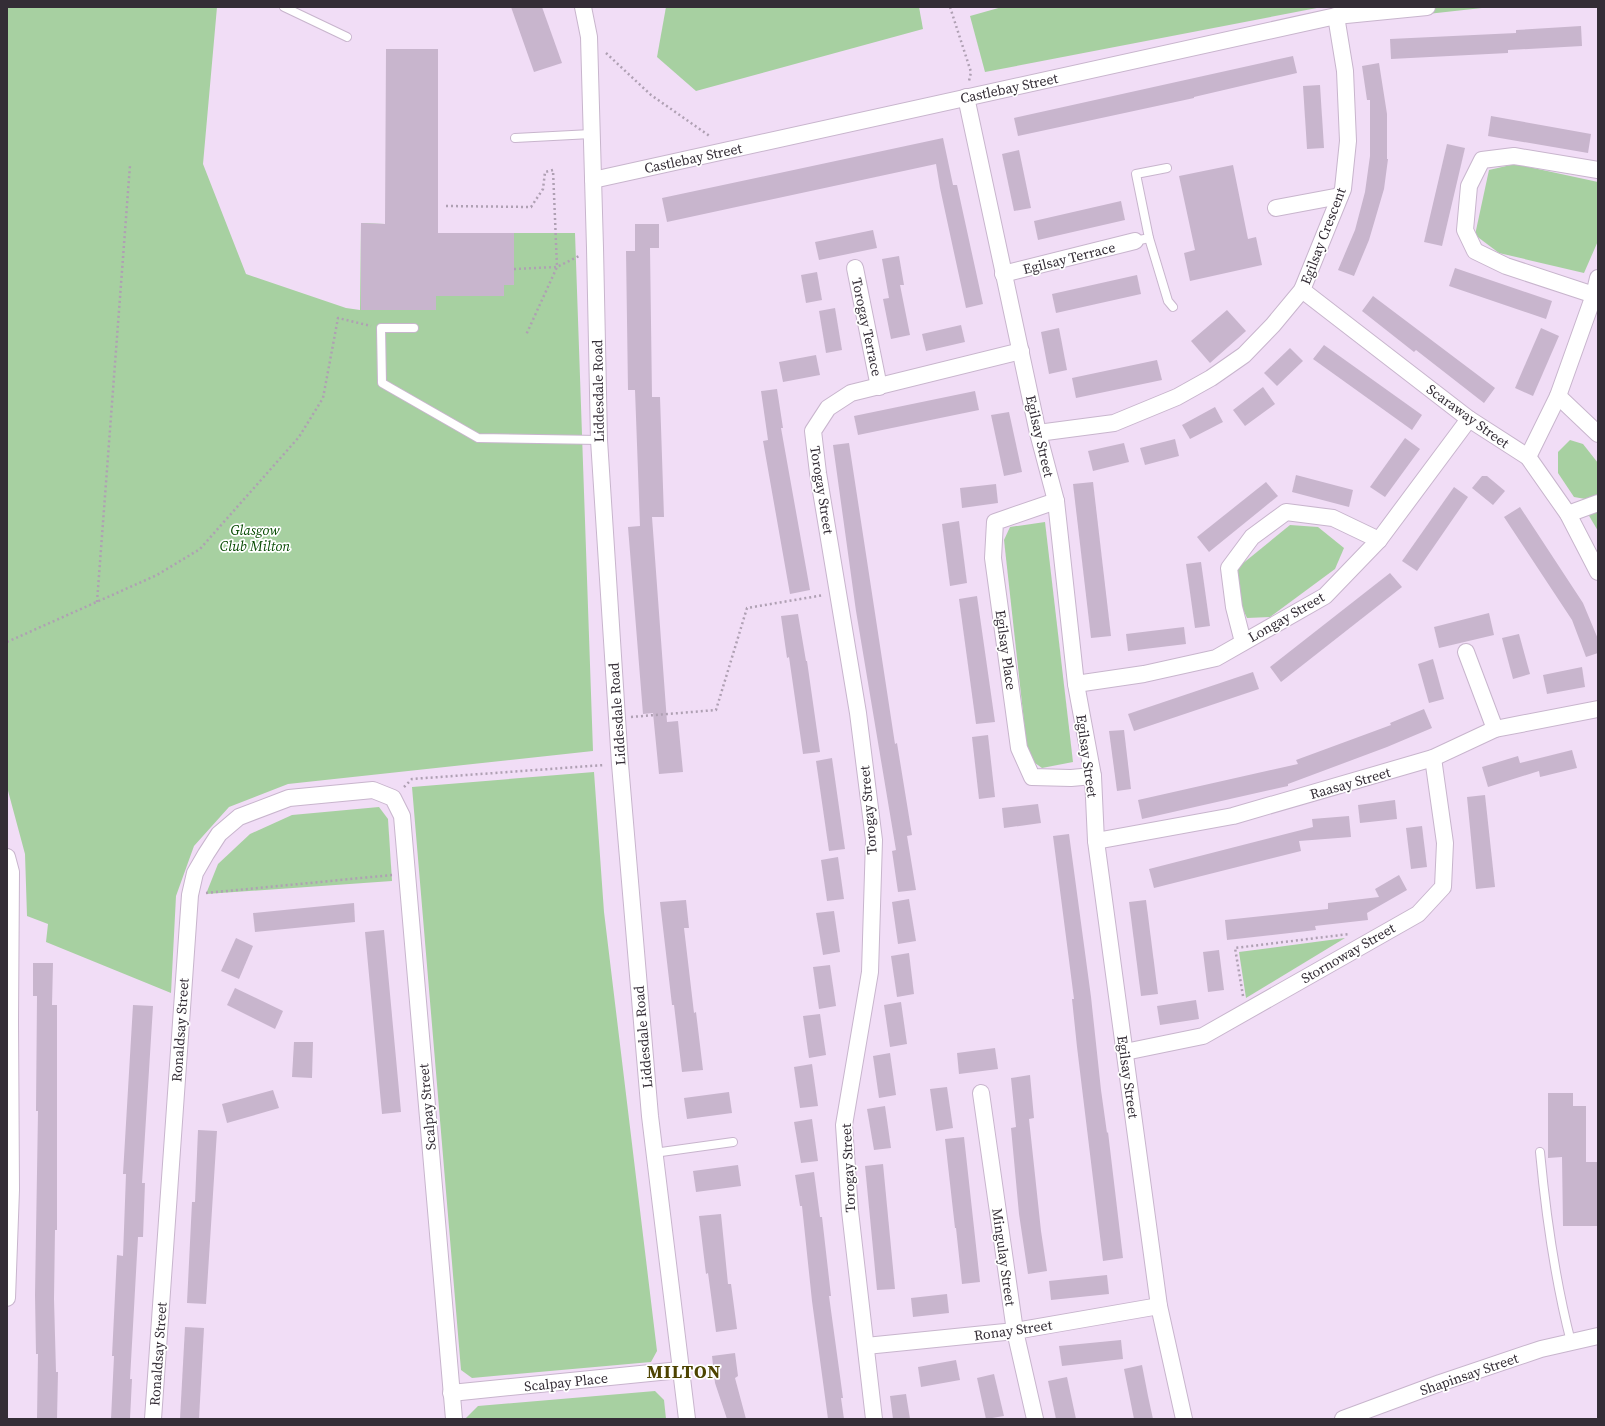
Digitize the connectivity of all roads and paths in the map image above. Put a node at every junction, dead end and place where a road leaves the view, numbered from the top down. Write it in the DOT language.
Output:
graph roads {
  1 [pos="284,7"];
  2 [pos="583,7"];
  3 [pos="950,7"];
  4 [pos="1427,7"];
  5 [pos="1336,16"];
  6 [pos="348,37"];
  7 [pos="589,37"];
  8 [pos="966,97"];
  9 [pos="591,134"];
  10 [pos="514,138"];
  11 [pos="729,150"];
  12 [pos="130,166"];
  13 [pos="1167,168"];
  14 [pos="1598,170"];
  15 [pos="593,180"];
  16 [pos="1340,196"];
  17 [pos="446,206"];
  18 [pos="1276,208"];
  19 [pos="1142,240"];
  20 [pos="595,248"];
  21 [pos="557,267"];
  22 [pos="855,268"];
  23 [pos="514,269"];
  24 [pos="1003,274"];
  25 [pos="1598,278"];
  26 [pos="1302,290"];
  27 [pos="1594,303"];
  28 [pos="1173,307"];
  29 [pos="381,328"];
  30 [pos="414,328"];
  31 [pos="526,335"];
  32 [pos="1021,351"];
  33 [pos="879,387"];
  34 [pos="1558,396"];
  35 [pos="1469,419"];
  36 [pos="1038,433"];
  37 [pos="1598,434"];
  38 [pos="599,440"];
  39 [pos="1528,458"];
  40 [pos="1056,501"];
  41 [pos="1598,503"];
  42 [pos="1568,514"];
  43 [pos="1379,540"];
  44 [pos="1598,572"];
  45 [pos="838,593"];
  46 [pos="97,602"];
  47 [pos="7,642"];
  48 [pos="1243,642"];
  49 [pos="1466,652"];
  50 [pos="1076,684"];
  51 [pos="1598,709"];
  52 [pos="617,717"];
  53 [pos="1495,729"];
  54 [pos="1433,758"];
  55 [pos="620,764"];
  56 [pos="1093,776"];
  57 [pos="393,798"];
  58 [pos="1096,841"];
  59 [pos="7,857"];
  60 [pos="407,874"];
  61 [pos="190,894"];
  62 [pos="1350,934"];
  63 [pos="1246,1012"];
  64 [pos="1125,1052"];
  65 [pos="981,1094"];
  66 [pos="733,1142"];
  67 [pos="1540,1152"];
  68 [pos="654,1153"];
  69 [pos="7,1298"];
  70 [pos="1159,1306"];
  71 [pos="1015,1331"];
  72 [pos="1598,1336"];
  73 [pos="1571,1342"];
  74 [pos="866,1346"];
  75 [pos="680,1370"];
  76 [pos="452,1393"];
  77 [pos="153,1419"];
  78 [pos="454,1419"];
  79 [pos="687,1419"];
  80 [pos="874,1419"];
  81 [pos="1035,1419"];
  82 [pos="1184,1419"];
  83 [pos="1343,1419"];
  1 -- 6 [label="lane"];
  2 -- 7 [label="street, Liddesdale Road"];
  3 -- 8 [label="path"];
  4 -- 5 [label="street, Castlebay Street"];
  5 -- 8 [label="street, Castlebay Street"];
  5 -- 16 [label="street, Egilsay Crescent"];
  7 -- 9 [label="street, Liddesdale Road"];
  7 -- 11 [label="path"];
  8 -- 11 [label="street, Castlebay Street"];
  8 -- 24 [label="street, Egilsay Street"];
  9 -- 10 [label="lane"];
  9 -- 15 [label="street, Liddesdale Road"];
  11 -- 15 [label="street, Castlebay Street"];
  12 -- 46 [label="path"];
  13 -- 19 [label="lane"];
  14 -- 27 [label="street"];
  15 -- 20 [label="street, Liddesdale Road"];
  16 -- 18 [label="street"];
  16 -- 26 [label="street, Egilsay Crescent"];
  17 -- 21 [label="path"];
  19 -- 24 [label="street, Egilsay Terrace"];
  19 -- 28 [label="lane"];
  20 -- 21 [label="path"];
  20 -- 38 [label="street, Liddesdale Road"];
  21 -- 23 [label="path"];
  21 -- 31 [label="path"];
  22 -- 33 [label="street, Torogay Terrace"];
  24 -- 32 [label="street, Egilsay Street"];
  25 -- 27 [label="street"];
  26 -- 35 [label="street, Scaraway Street"];
  26 -- 36 [label="street, Egilsay Crescent"];
  27 -- 34 [label="street"];
  29 -- 30 [label="lane"];
  29 -- 38 [label="lane"];
  29 -- 46 [label="path"];
  32 -- 33 [label="street, Torogay Street"];
  32 -- 36 [label="street, Egilsay Street"];
  33 -- 45 [label="street, Torogay Street"];
  34 -- 37 [label="street"];
  34 -- 39 [label="street"];
  35 -- 39 [label="street, Scaraway Street"];
  35 -- 43 [label="street, Longay Street"];
  36 -- 40 [label="street, Egilsay Street"];
  38 -- 52 [label="street, Liddesdale Road"];
  39 -- 42 [label="street, Scaraway Street"];
  40 -- 50 [label="street, Egilsay Street"];
  40 -- 56 [label="street, Egilsay Place"];
  41 -- 42 [label="street"];
  42 -- 44 [label="street, Scaraway Street"];
  43 -- 48 [label="street, Longay Street"];
  43 -- 48 [label="street"];
  45 -- 52 [label="path"];
  45 -- 74 [label="street, Torogay Street"];
  46 -- 47 [label="path"];
  48 -- 50 [label="street, Longay Street"];
  49 -- 53 [label="street"];
  50 -- 56 [label="street, Egilsay Street"];
  51 -- 53 [label="street, Raasay Street"];
  52 -- 55 [label="street, Liddesdale Road"];
  53 -- 54 [label="street, Raasay Street"];
  54 -- 58 [label="street, Raasay Street"];
  54 -- 63 [label="street, Stornoway Street"];
  55 -- 57 [label="path"];
  55 -- 68 [label="street, Liddesdale Road"];
  56 -- 58 [label="street, Egilsay Street"];
  57 -- 60 [label="street, Scalpay Street"];
  57 -- 61 [label="street, Ronaldsay Street"];
  58 -- 64 [label="street, Egilsay Street"];
  59 -- 69 [label="street"];
  60 -- 61 [label="path"];
  60 -- 76 [label="street, Scalpay Street"];
  61 -- 77 [label="street, Ronaldsay Street"];
  62 -- 63 [label="path"];
  63 -- 64 [label="street, Stornoway Street"];
  64 -- 70 [label="street, Egilsay Street"];
  65 -- 71 [label="street, Mingulay Street"];
  66 -- 68 [label="lane"];
  67 -- 73 [label="lane"];
  68 -- 75 [label="street, Liddesdale Road"];
  70 -- 71 [label="street, Ronay Street"];
  70 -- 82 [label="street, Egilsay Street"];
  71 -- 74 [label="street, Ronay Street"];
  71 -- 81 [label="street, Mingulay Street"];
  72 -- 73 [label="street, Shapinsay Street"];
  73 -- 83 [label="street, Shapinsay Street"];
  74 -- 80 [label="street, Torogay Street"];
  75 -- 76 [label="street, Scalpay Place"];
  75 -- 79 [label="street, Liddesdale Road"];
  76 -- 78 [label="street, Scalpay Street"];
}
